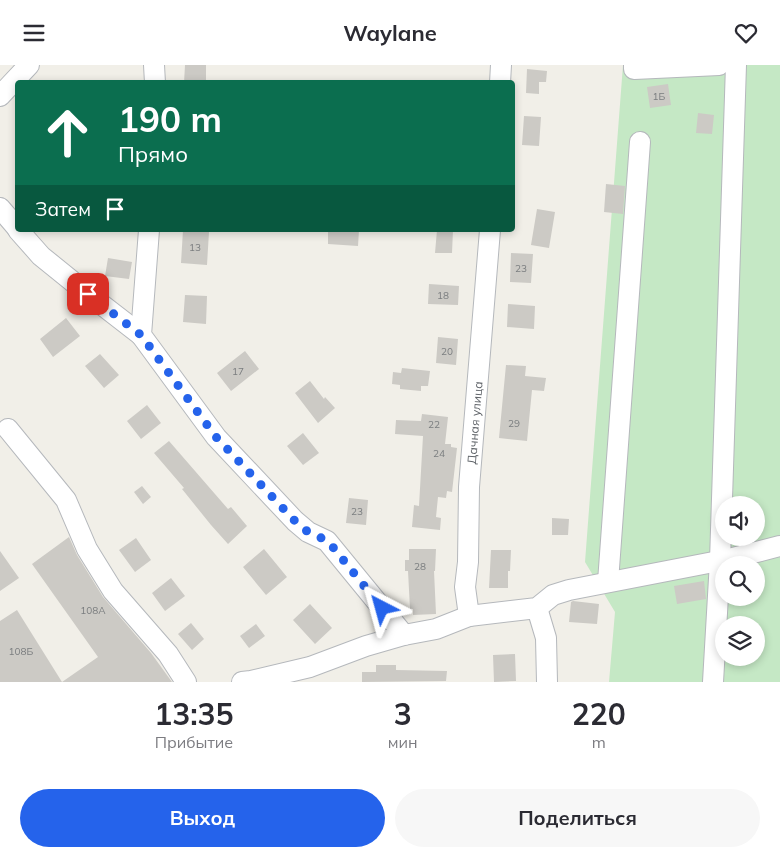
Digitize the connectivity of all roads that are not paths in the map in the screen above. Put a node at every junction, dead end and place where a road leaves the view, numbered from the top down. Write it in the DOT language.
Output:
graph roads {
  1 [pos="29,65"];
  2 [pos="154,65"];
  3 [pos="501,65"];
  4 [pos="634,65"];
  5 [pos="719,65"];
  6 [pos="736,65"];
  7 [pos="155,80"];
  8 [pos="500,80"];
  9 [pos="0,96"];
  10 [pos="640,142"];
  11 [pos="0,207"];
  12 [pos="15,226"];
  13 [pos="20,232"];
  14 [pos="149,232"];
  15 [pos="490,232"];
  16 [pos="141,335"];
  17 [pos="8,429"];
  18 [pos="780,546"];
  19 [pos="720,556"];
  20 [pos="740,556"];
  21 [pos="715,562"];
  22 [pos="608,582"];
  23 [pos="717,606"];
  24 [pos="537,608"];
  25 [pos="469,616"];
  26 [pos="404,635"];
  27 [pos="186,682"];
  28 [pos="242,682"];
  29 [pos="547,682"];
  30 [pos="713,682"];
  1 -- 9 [label="street"];
  2 -- 7 [label="street"];
  3 -- 8 [label="street"];
  4 -- 5 [label="street"];
  6 -- 19 [label="street"];
  10 -- 22 [label="street"];
  11 -- 12 [label="street"];
  13 -- 16 [label="street"];
  14 -- 16 [label="street"];
  15 -- 25 [label="street, Дачная улица"];
  16 -- 26 [label="street"];
  17 -- 27 [label="street"];
  18 -- 20 [label="street"];
  21 -- 22 [label="street"];
  22 -- 24 [label="street"];
  23 -- 30 [label="street"];
  24 -- 25 [label="street"];
  24 -- 29 [label="street"];
  25 -- 26 [label="street"];
  26 -- 28 [label="street"];
}
